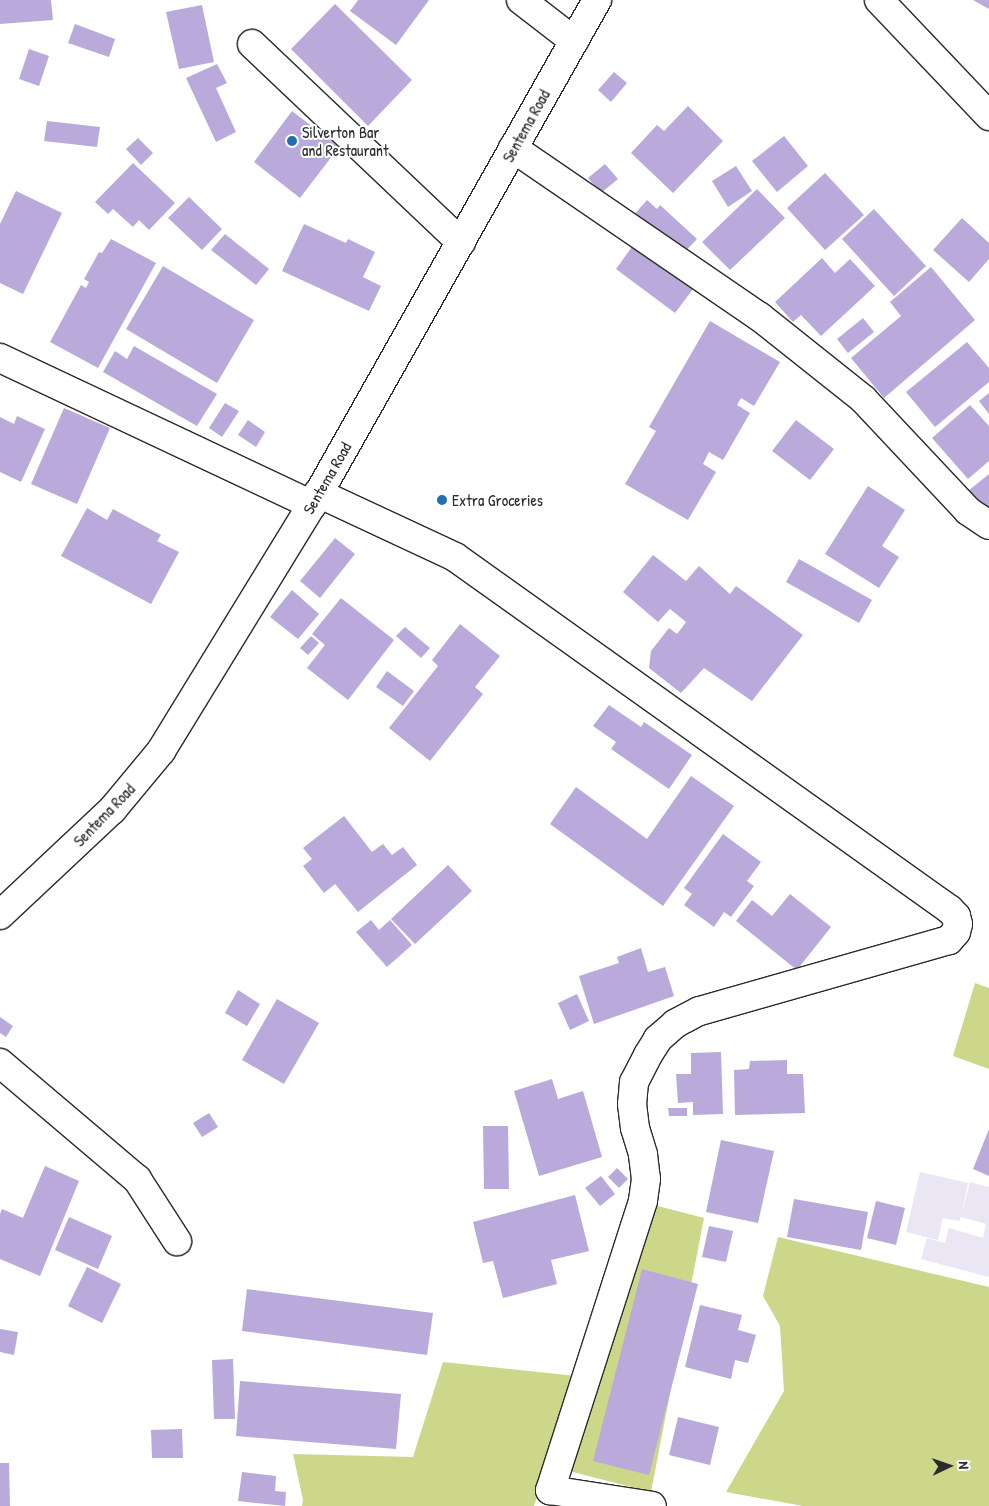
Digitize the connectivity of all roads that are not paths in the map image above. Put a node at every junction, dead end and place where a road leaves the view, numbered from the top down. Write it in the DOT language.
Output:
graph roads {
  1 [pos="521,0"];
  2 [pos="597,0"];
  3 [pos="879,0"];
  4 [pos="574,41"];
  5 [pos="252,44"];
  6 [pos="989,116"];
  7 [pos="513,148"];
  8 [pos="461,242"];
  9 [pos="0,358"];
  10 [pos="315,499"];
  11 [pos="989,525"];
  12 [pos="0,915"];
  13 [pos="0,1063"];
  14 [pos="177,1241"];
  15 [pos="652,1506"];
  1 -- 4 [label="street"];
  2 -- 4 [label="street, Sentema Road"];
  3 -- 6 [label="street"];
  4 -- 7 [label="street, Sentema Road"];
  5 -- 8 [label="street"];
  7 -- 8 [label="street, Sentema Road"];
  7 -- 11 [label="street"];
  8 -- 10 [label="street, Sentema Road"];
  9 -- 10 [label="street"];
  10 -- 12 [label="street, Sentema Road"];
  10 -- 15 [label="street"];
  13 -- 14 [label="street"];
}
